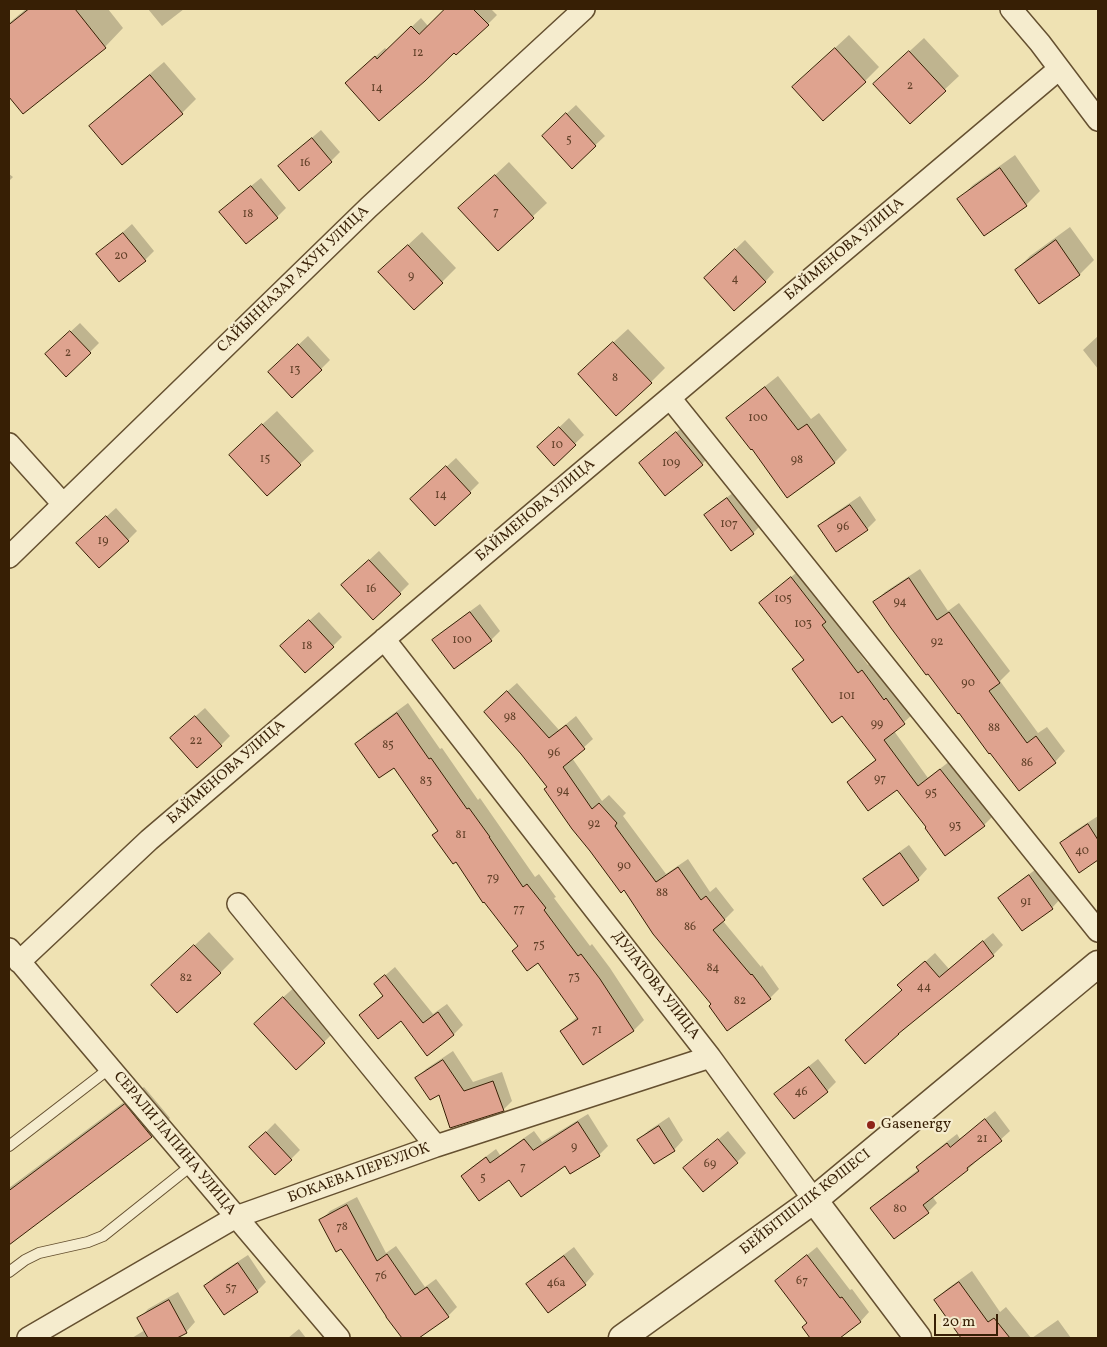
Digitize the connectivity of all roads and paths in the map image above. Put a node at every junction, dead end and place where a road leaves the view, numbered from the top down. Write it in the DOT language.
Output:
graph roads {
  1 [pos="584,9"];
  2 [pos="1011,9"];
  3 [pos="1059,69"];
  4 [pos="1098,120"];
  5 [pos="670,398"];
  6 [pos="9,444"];
  7 [pos="63,504"];
  8 [pos="9,557"];
  9 [pos="384,639"];
  10 [pos="238,904"];
  11 [pos="1098,931"];
  12 [pos="14,956"];
  13 [pos="1098,964"];
  14 [pos="710,1057"];
  15 [pos="110,1068"];
  16 [pos="9,1146"];
  17 [pos="436,1146"];
  18 [pos="192,1165"];
  19 [pos="814,1200"];
  20 [pos="236,1217"];
  21 [pos="9,1272"];
  22 [pos="28,1338"];
  23 [pos="339,1338"];
  24 [pos="622,1338"];
  25 [pos="918,1338"];
  1 -- 7 [label="street, САЙЫННАЗАР АХУН УЛИЦА"];
  2 -- 3 [label="street"];
  3 -- 4 [label="street"];
  3 -- 5 [label="street, БАЙМЕНОВА УЛИЦА"];
  5 -- 9 [label="street, БАЙМЕНОВА УЛИЦА"];
  5 -- 11 [label="street"];
  6 -- 7 [label="street"];
  7 -- 8 [label="street, САЙЫННАЗАР АХУН УЛИЦА"];
  9 -- 12 [label="street, БАЙМЕНОВА УЛИЦА"];
  9 -- 14 [label="street, ДУЛАТОВА УЛИЦА"];
  10 -- 17 [label="street"];
  12 -- 15 [label="street, СЕРАЛИ ЛАПИНА УЛИЦА"];
  13 -- 19 [label="street, БЕЙБІТШІЛІК КӨШЕСІ"];
  14 -- 17 [label="street, БОКАЕВА ПЕРЕУЛОК"];
  14 -- 19 [label="street, ДУЛАТОВА УЛИЦА"];
  15 -- 16 [label="lane"];
  15 -- 18 [label="street, СЕРАЛИ ЛАПИНА УЛИЦА"];
  17 -- 20 [label="street, БОКАЕВА ПЕРЕУЛОК"];
  18 -- 20 [label="street, СЕРАЛИ ЛАПИНА УЛИЦА"];
  18 -- 21 [label="lane"];
  19 -- 24 [label="street, БЕЙБІТШІЛІК КӨШЕСІ"];
  19 -- 25 [label="street, ДУЛАТОВА УЛИЦА"];
  20 -- 22 [label="street, БОКАЕВА ПЕРЕУЛОК"];
  20 -- 23 [label="street, СЕРАЛИ ЛАПИНА УЛИЦА"];
}
